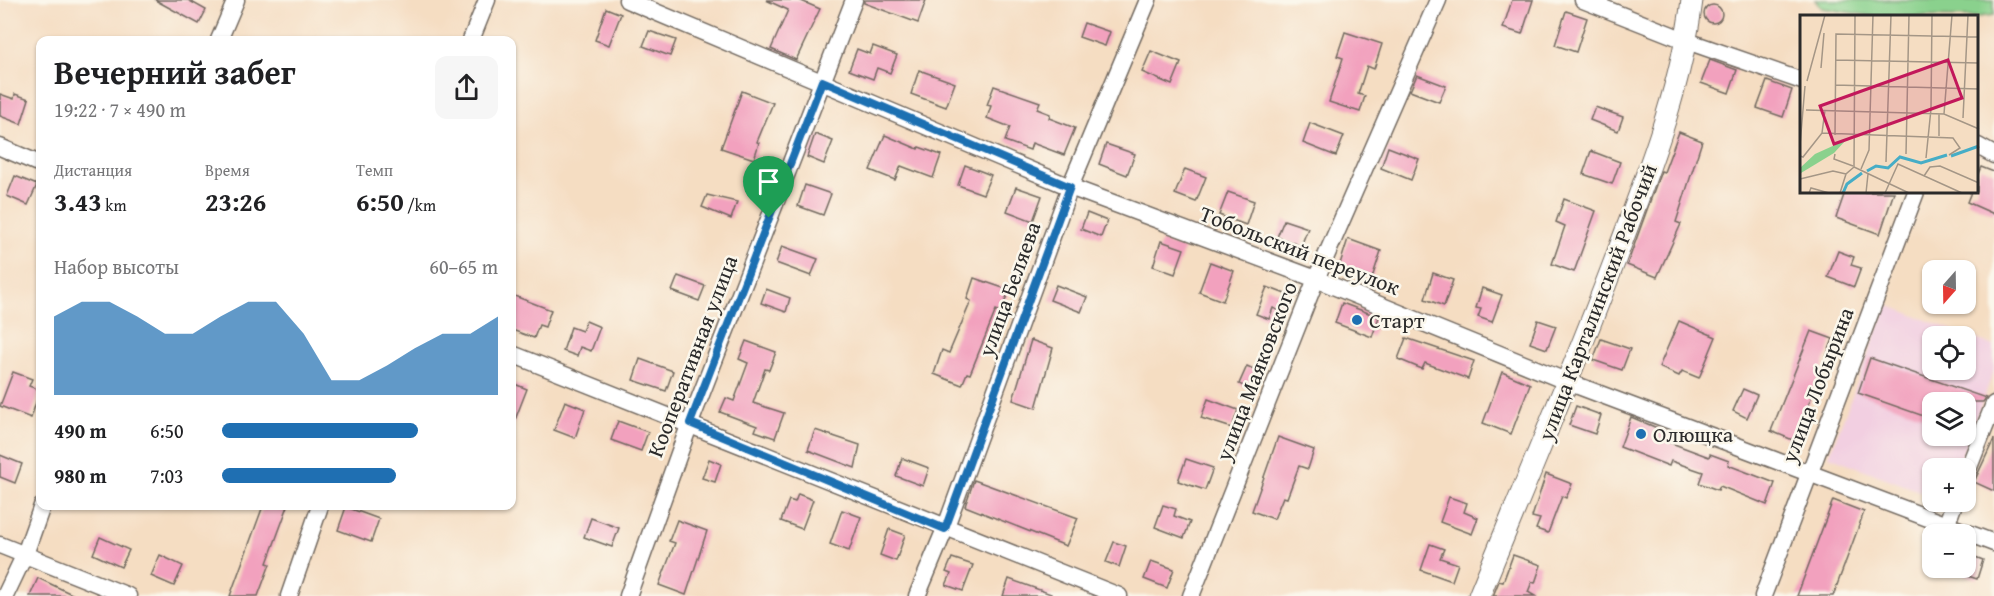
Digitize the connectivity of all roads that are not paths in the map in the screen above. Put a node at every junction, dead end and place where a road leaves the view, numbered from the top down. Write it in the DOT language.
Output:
graph roads {
  1 [pos="237,0"];
  2 [pos="487,0"];
  3 [pos="627,0"];
  4 [pos="854,0"];
  5 [pos="1148,0"];
  6 [pos="1438,0"];
  7 [pos="1582,0"];
  8 [pos="1692,0"];
  9 [pos="221,36"];
  10 [pos="473,36"];
  11 [pos="1687,41"];
  12 [pos="1800,80"];
  13 [pos="822,81"];
  14 [pos="0,147"];
  15 [pos="1979,147"];
  16 [pos="1994,155"];
  17 [pos="36,162"];
  18 [pos="1070,187"];
  19 [pos="1915,194"];
  20 [pos="1316,279"];
  21 [pos="516,356"];
  22 [pos="1568,382"];
  23 [pos="1994,404"];
  24 [pos="690,423"];
  25 [pos="1973,458"];
  26 [pos="1808,472"];
  27 [pos="41,510"];
  28 [pos="319,510"];
  29 [pos="1941,524"];
  30 [pos="945,529"];
  31 [pos="1976,537"];
  32 [pos="1994,543"];
  33 [pos="0,545"];
  34 [pos="25,554"];
  35 [pos="4,596"];
  36 [pos="128,596"];
  37 [pos="289,596"];
  38 [pos="628,596"];
  39 [pos="917,596"];
  40 [pos="1119,596"];
  41 [pos="1191,596"];
  42 [pos="1479,596"];
  43 [pos="1763,596"];
  1 -- 9 [label="street"];
  2 -- 10 [label="street"];
  3 -- 13 [label="street, Тобольский переулок"];
  4 -- 13 [label="street, Кооперативная улица"];
  5 -- 18 [label="street, улица Беляева"];
  6 -- 20 [label="street, улица Маяковского"];
  7 -- 11 [label="street"];
  8 -- 11 [label="street, улица Карталинский Рабочий"];
  11 -- 12 [label="street"];
  11 -- 22 [label="street, улица Карталинский Рабочий"];
  13 -- 18 [label="street, Тобольский переулок"];
  13 -- 24 [label="street, Кооперативная улица"];
  14 -- 17 [label="street"];
  15 -- 16 [label="street"];
  18 -- 20 [label="street, Тобольский переулок"];
  18 -- 30 [label="street, улица Беляева"];
  19 -- 26 [label="street, улица Лобырина"];
  20 -- 22 [label="street, Тобольский переулок"];
  20 -- 41 [label="street, улица Маяковского"];
  21 -- 24 [label="street"];
  22 -- 26 [label="street, Тобольский переулок"];
  22 -- 42 [label="street, улица Карталинский Рабочий"];
  23 -- 25 [label="street"];
  24 -- 30 [label="street"];
  24 -- 38 [label="street, Кооперативная улица"];
  26 -- 29 [label="street, Тобольский переулок"];
  26 -- 43 [label="street, улица Лобырина"];
  27 -- 34 [label="street"];
  28 -- 37 [label="street"];
  30 -- 39 [label="street, улица Беляева"];
  30 -- 40 [label="street"];
  31 -- 32 [label="street, Тобольский переулок"];
  33 -- 34 [label="street"];
  34 -- 35 [label="street"];
  34 -- 36 [label="street"];
}
